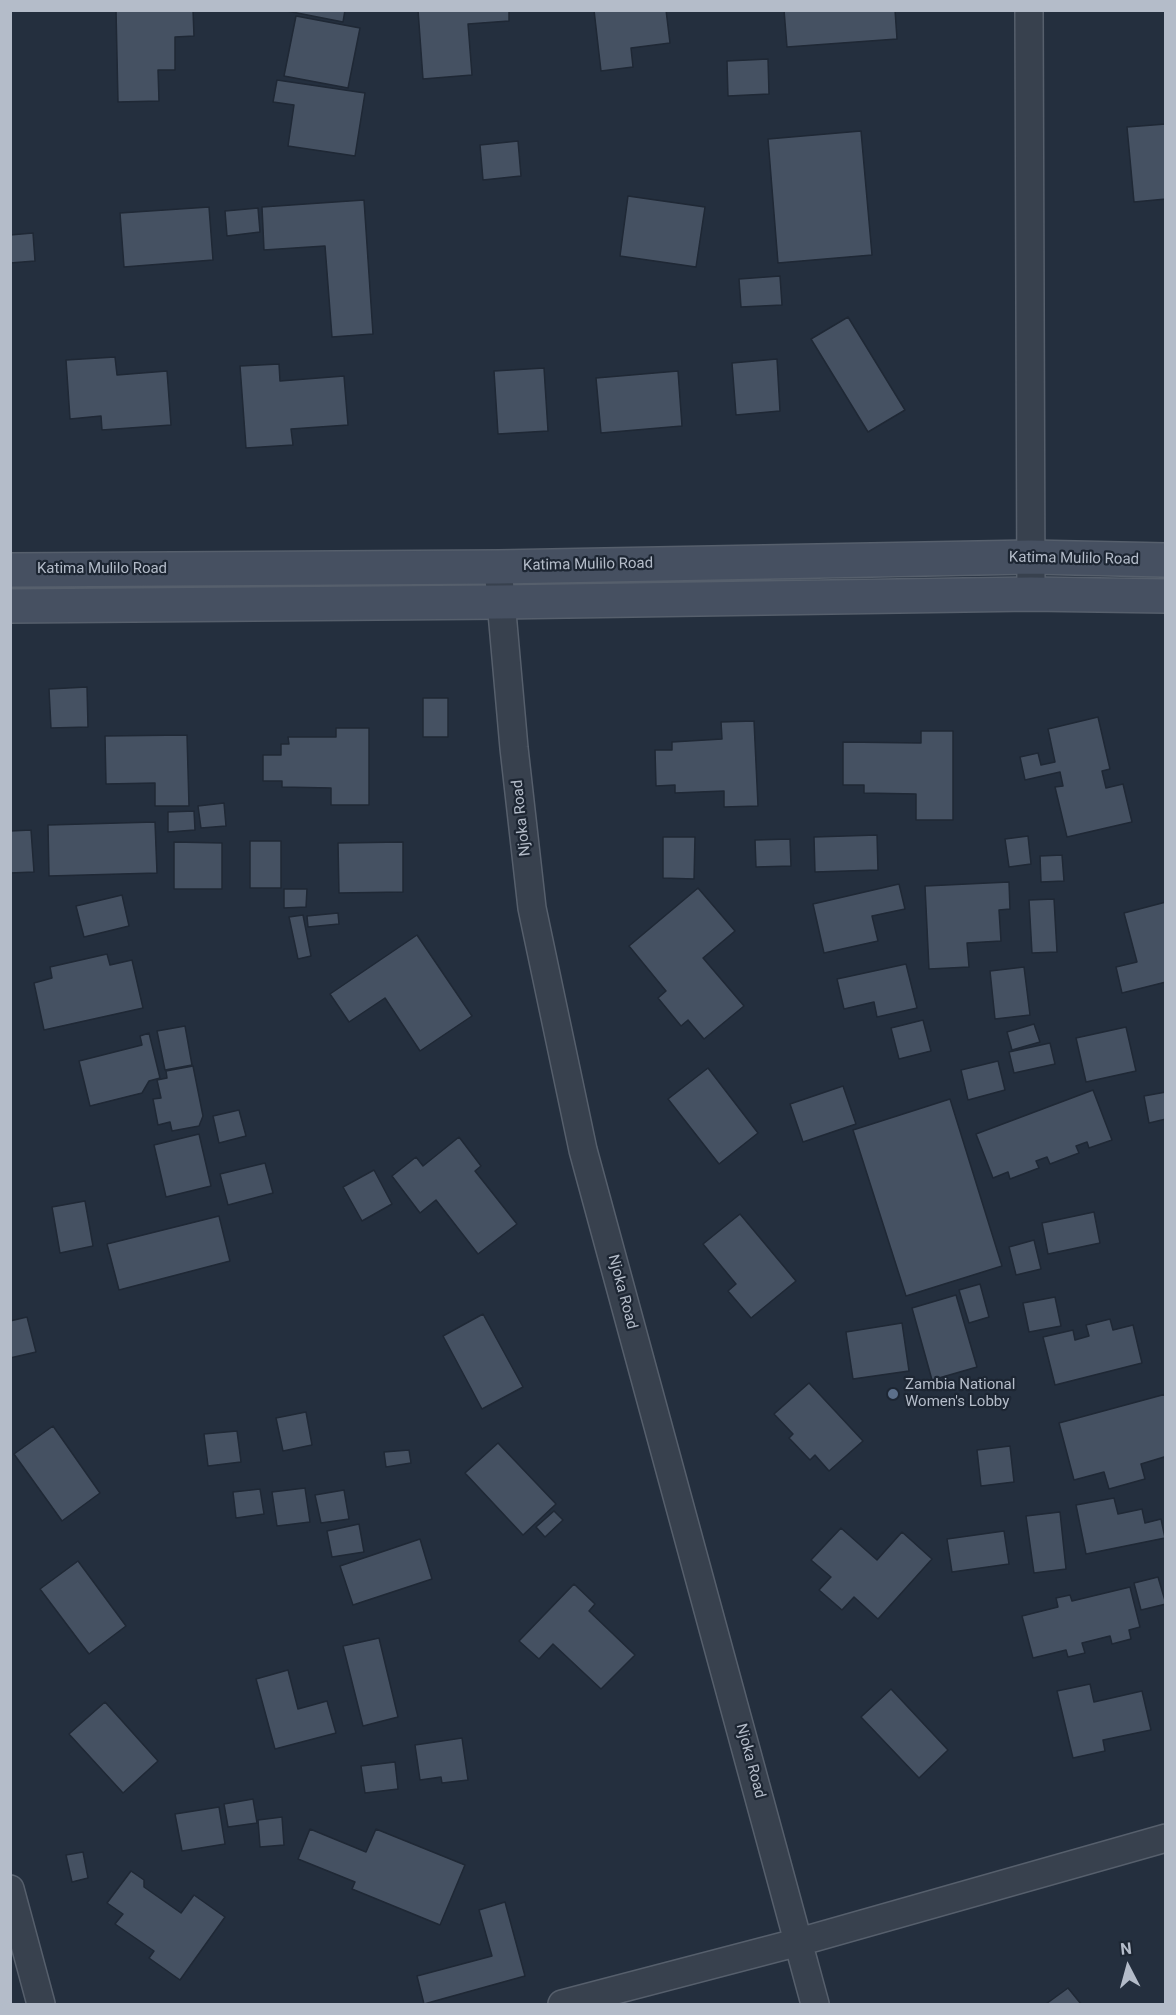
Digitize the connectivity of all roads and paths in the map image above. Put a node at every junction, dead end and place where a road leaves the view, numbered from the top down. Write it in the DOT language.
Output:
graph roads {
  1 [pos="1029,10"];
  2 [pos="1031,557"];
  3 [pos="1166,560"];
  4 [pos="498,567"];
  5 [pos="10,570"];
  6 [pos="1031,594"];
  7 [pos="1166,596"];
  8 [pos="501,602"];
  9 [pos="10,606"];
  10 [pos="1166,1838"];
  11 [pos="10,1889"];
  12 [pos="799,1942"];
  13 [pos="41,2004"];
  14 [pos="562,2004"];
  15 [pos="815,2004"];
  1 -- 2 [label="street"];
  2 -- 3 [label="main road, Katima Mulilo Road"];
  2 -- 4 [label="main road, Katima Mulilo Road"];
  2 -- 6 [label="street"];
  4 -- 5 [label="main road, Katima Mulilo Road"];
  4 -- 8 [label="street, Njoka Road"];
  6 -- 7 [label="main road"];
  6 -- 8 [label="main road"];
  8 -- 9 [label="main road"];
  8 -- 12 [label="street, Njoka Road"];
  10 -- 12 [label="street"];
  11 -- 13 [label="street"];
  12 -- 14 [label="street"];
  12 -- 15 [label="street, Njoka Road"];
}
